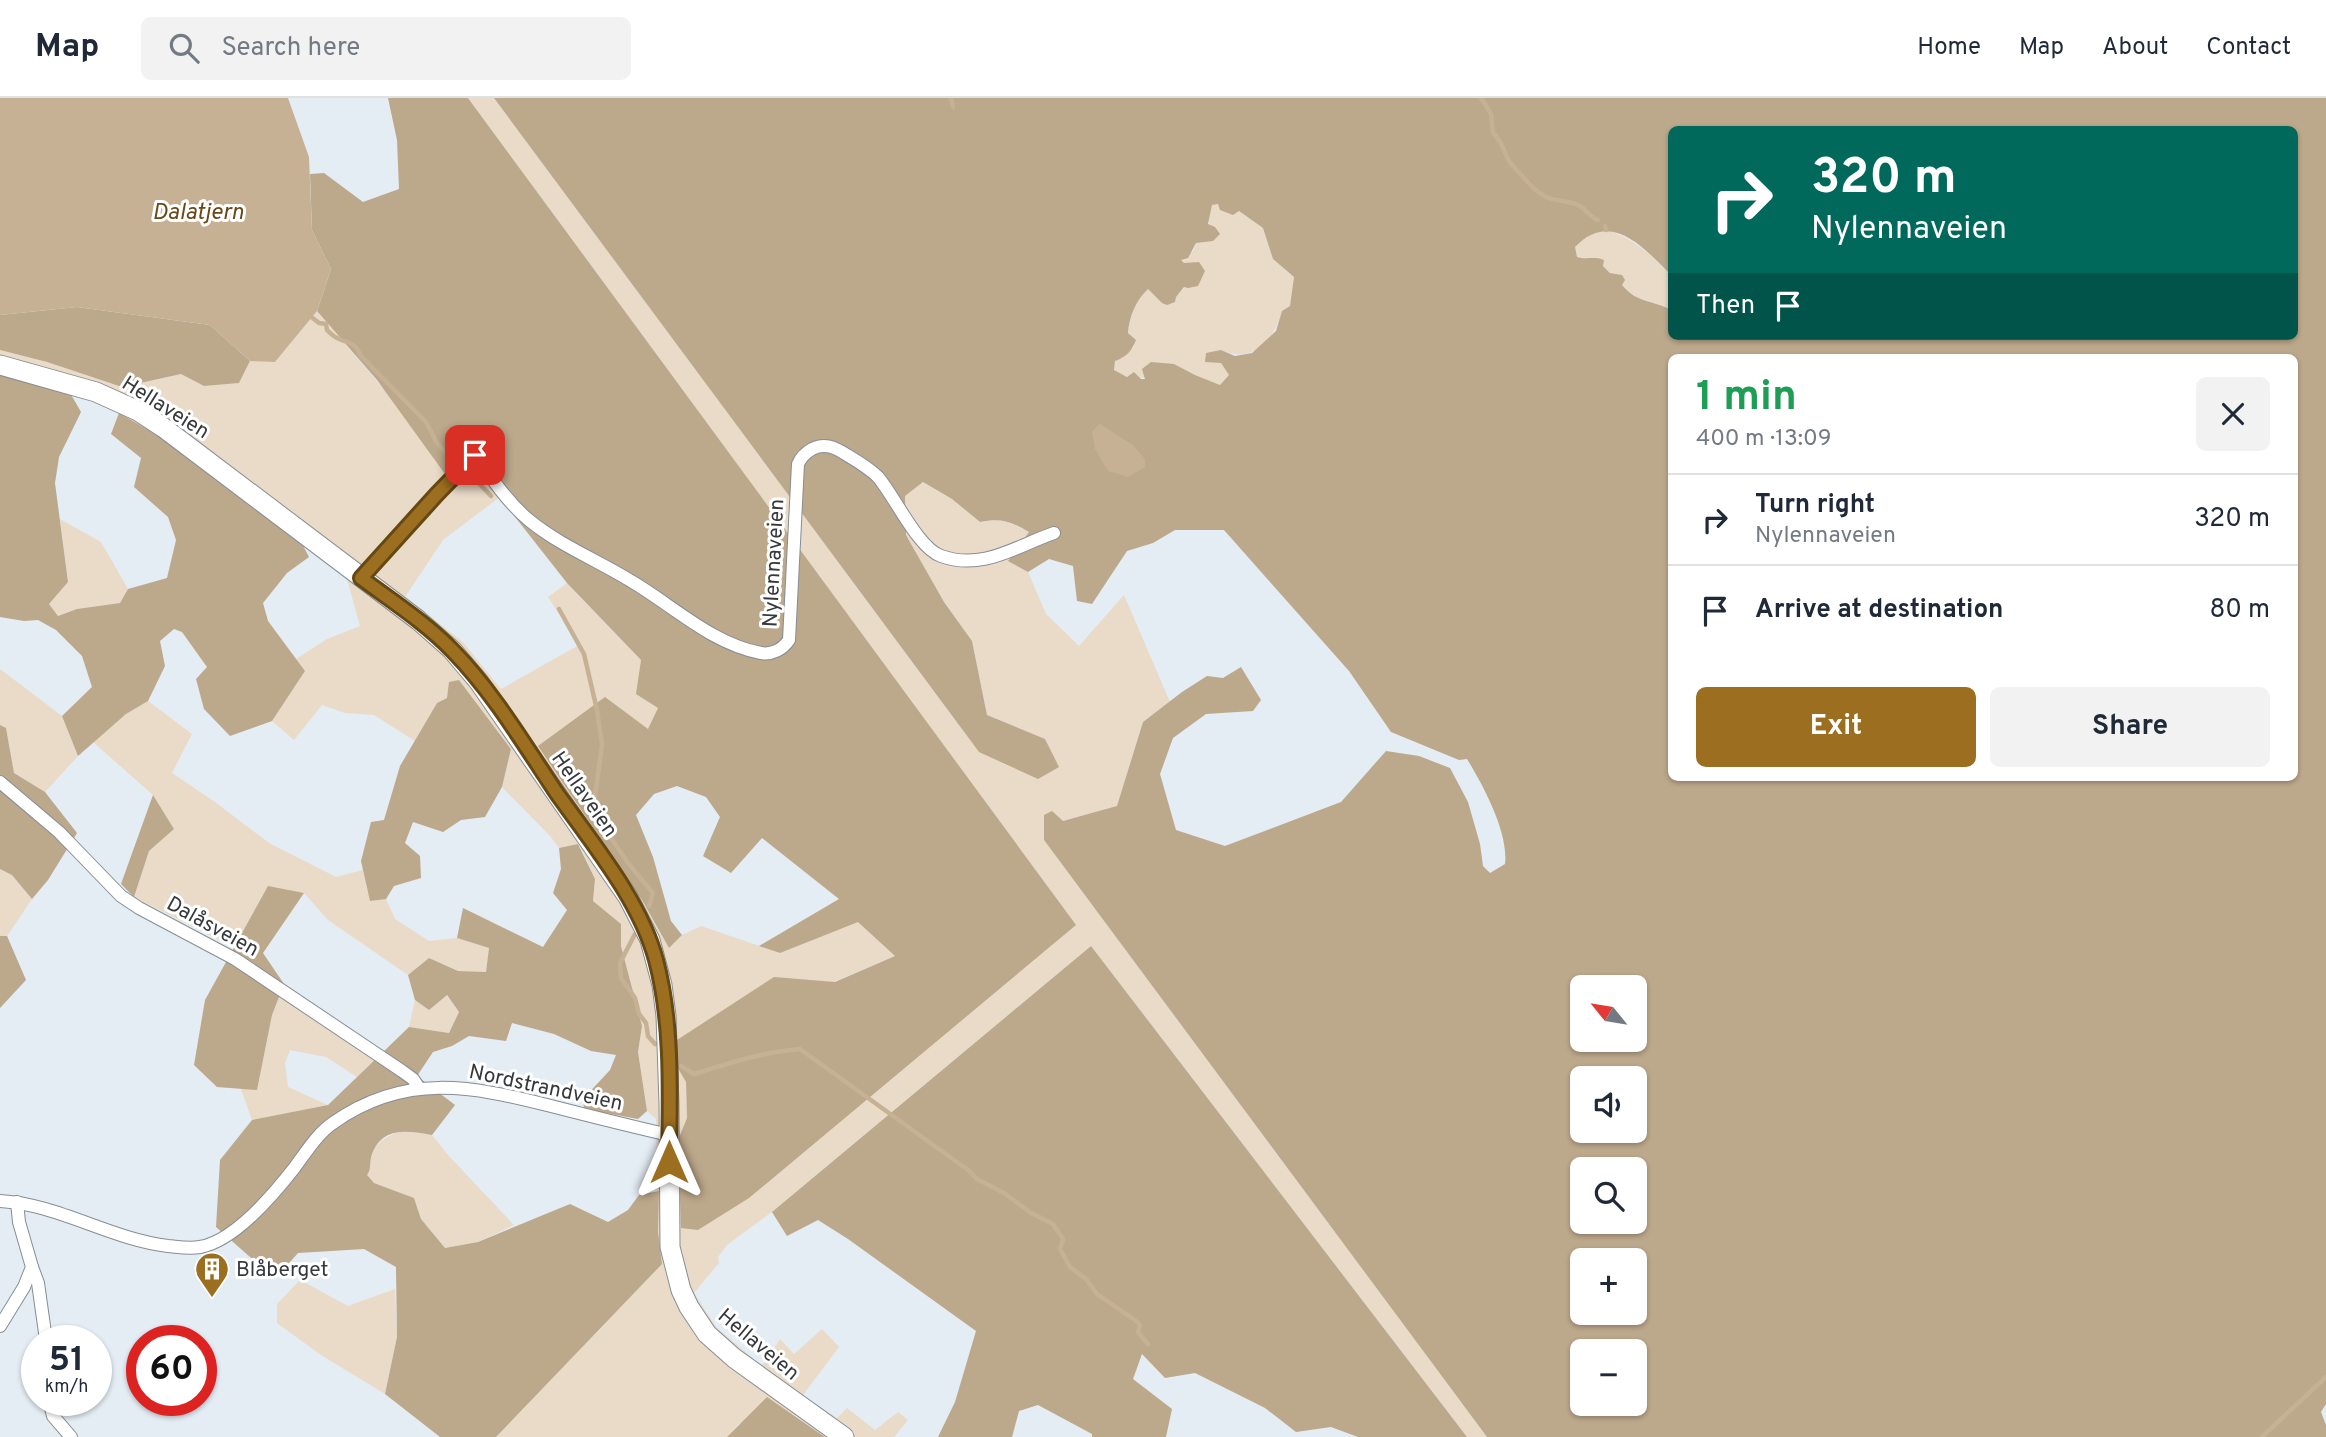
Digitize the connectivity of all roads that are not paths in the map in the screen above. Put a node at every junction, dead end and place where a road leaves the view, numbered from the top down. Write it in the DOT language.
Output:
graph roads {
  1 [pos="0,365"];
  2 [pos="1054,533"];
  3 [pos="361,578"];
  4 [pos="0,782"];
  5 [pos="419,1088"];
  6 [pos="669,1135"];
  7 [pos="0,1201"];
  8 [pos="17,1202"];
  9 [pos="33,1267"];
  10 [pos="44,1325"];
  11 [pos="0,1326"];
  12 [pos="53,1416"];
  13 [pos="71,1437"];
  14 [pos="845,1437"];
  1 -- 3 [label="main road, Hellaveien"];
  2 -- 3 [label="street, Nylennaveien"];
  3 -- 6 [label="main road, Hellaveien"];
  4 -- 5 [label="street, Dalåsveien"];
  5 -- 6 [label="street, Nordstrandveien"];
  5 -- 8 [label="street, Nordstrandveien"];
  6 -- 14 [label="main road, Hellaveien"];
  7 -- 8 [label="street, Nordstrandveien"];
  8 -- 9 [label="street"];
  9 -- 10 [label="street"];
  9 -- 11 [label="street"];
  12 -- 13 [label="street"];
}
